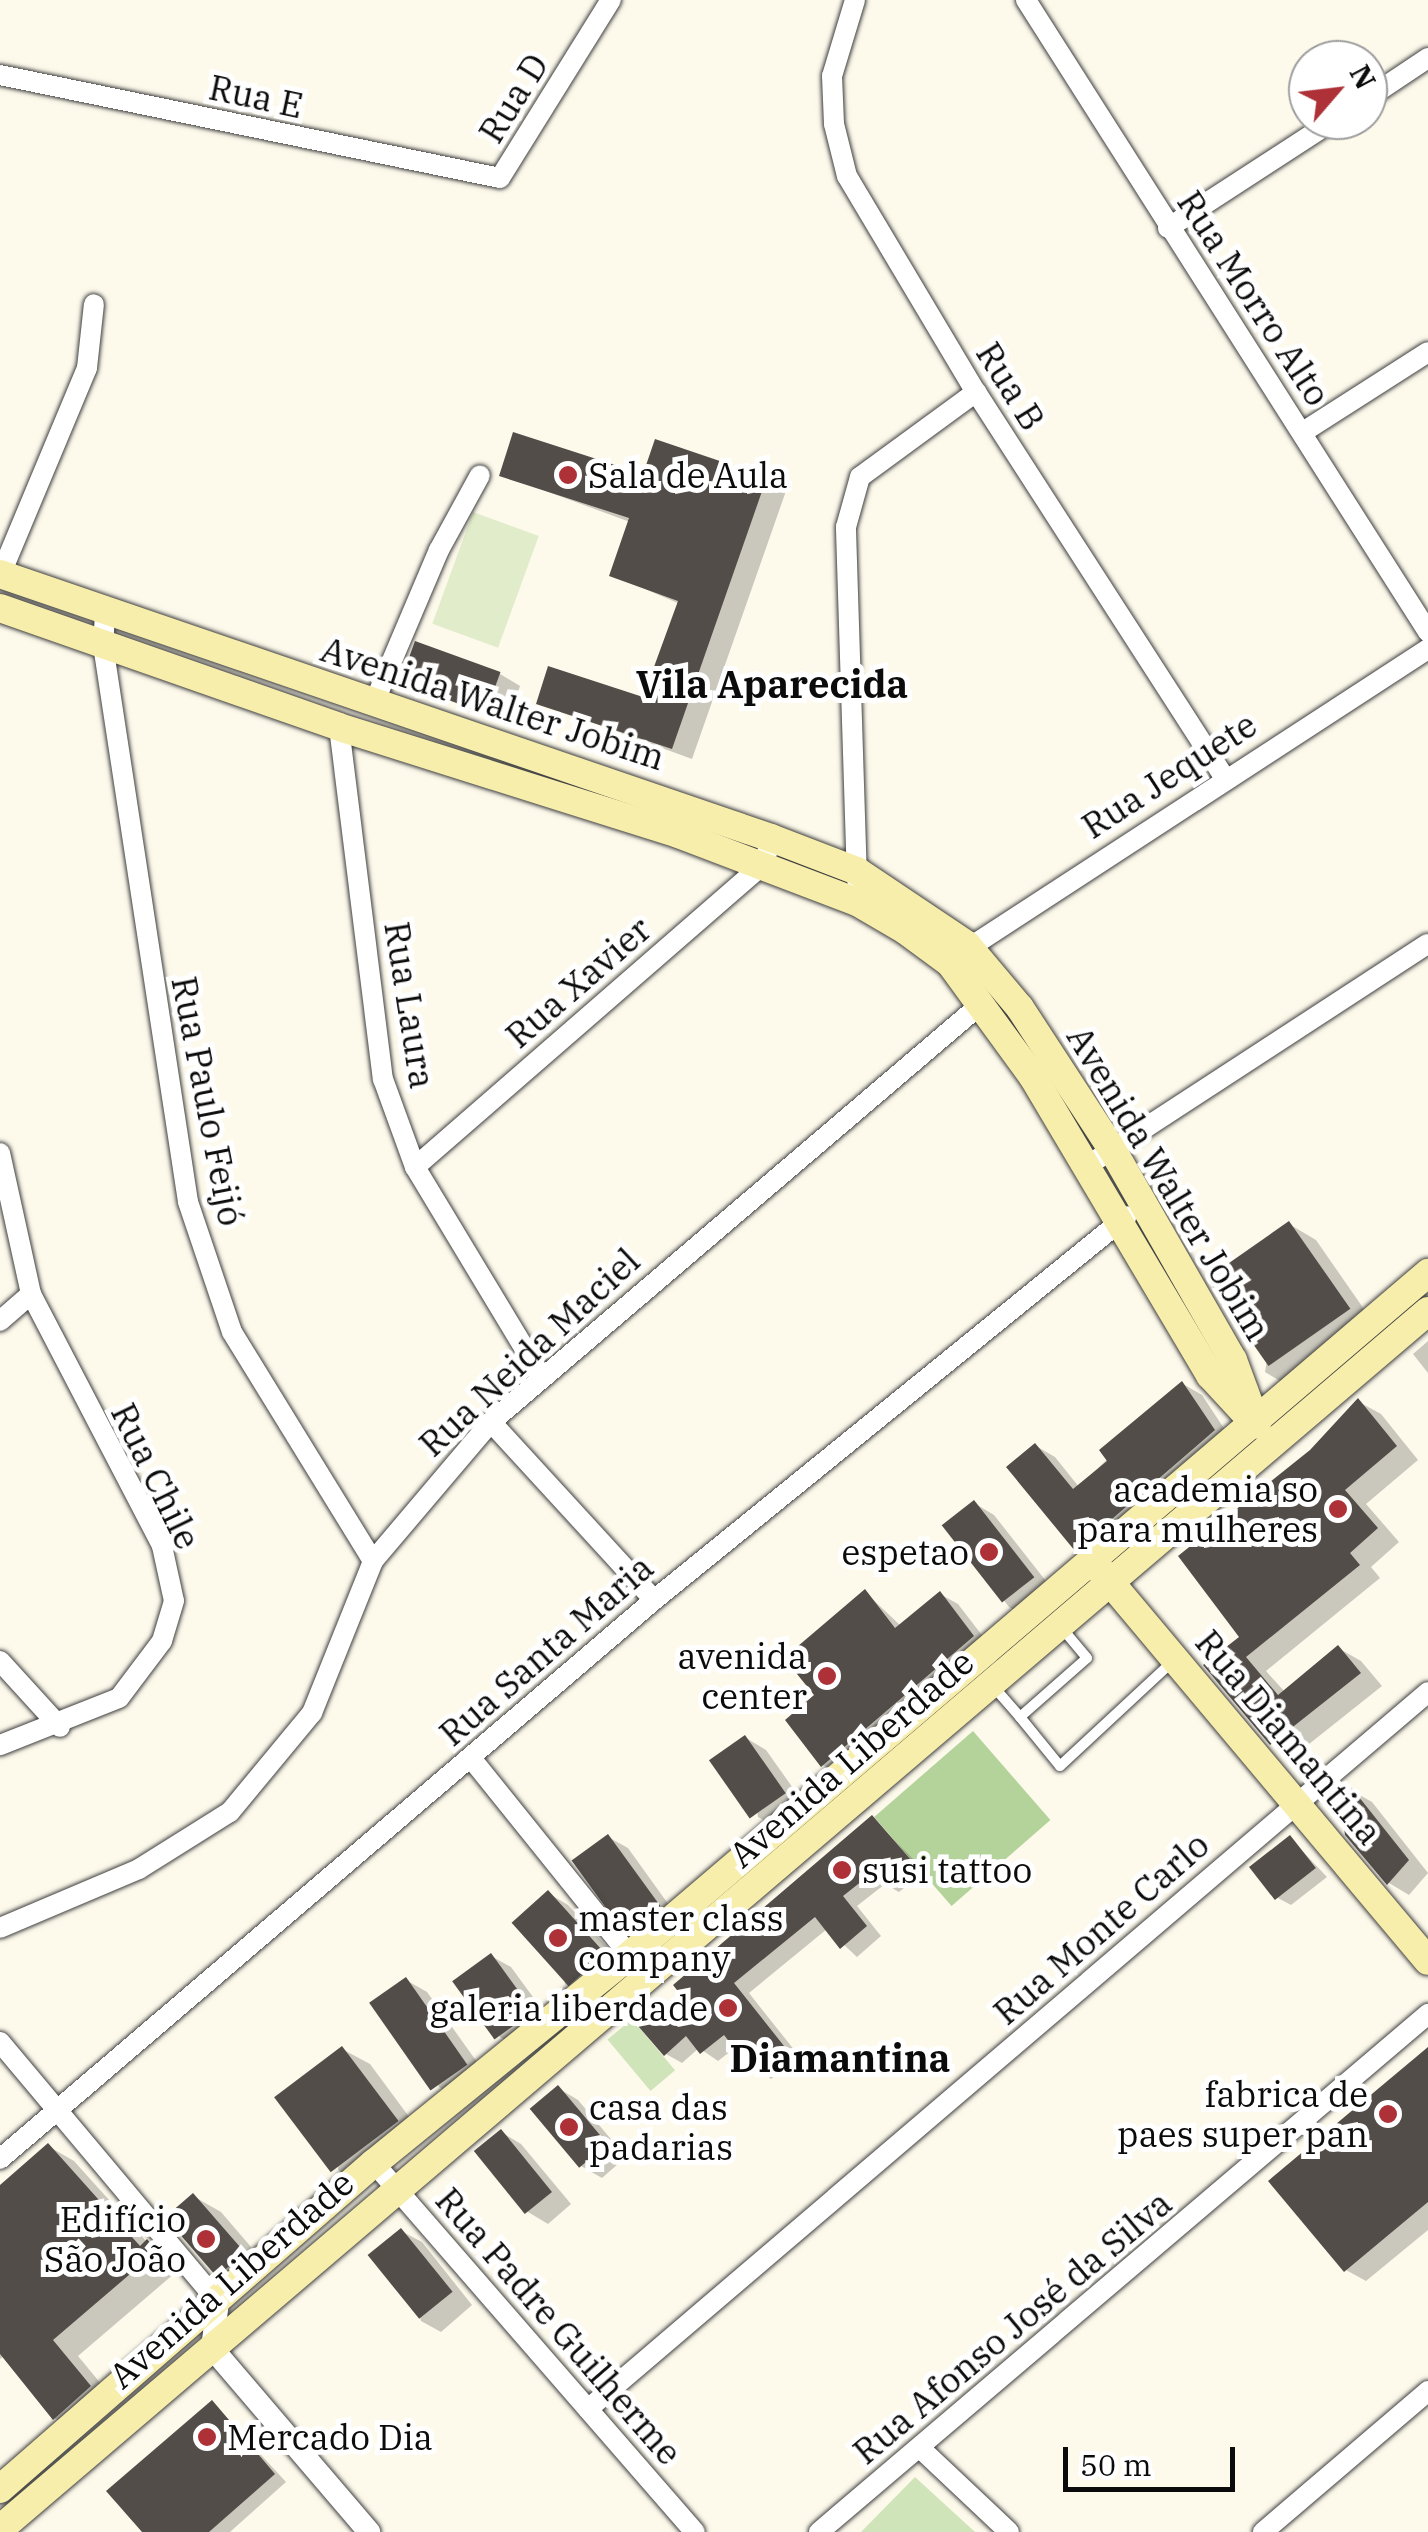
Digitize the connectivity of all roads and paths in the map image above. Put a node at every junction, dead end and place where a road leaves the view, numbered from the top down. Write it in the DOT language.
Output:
graph roads {
  1 [pos="611,0"];
  2 [pos="855,0"];
  3 [pos="1026,0"];
  4 [pos="1428,58"];
  5 [pos="2,72"];
  6 [pos="1388,85"];
  7 [pos="1303,140"];
  8 [pos="500,178"];
  9 [pos="1168,228"];
  10 [pos="94,304"];
  11 [pos="1428,352"];
  12 [pos="976,392"];
  13 [pos="1303,432"];
  14 [pos="480,476"];
  15 [pos="0,575"];
  16 [pos="0,608"];
  17 [pos="106,612"];
  18 [pos="1428,632"];
  19 [pos="102,645"];
  20 [pos="1428,649"];
  21 [pos="374,703"];
  22 [pos="339,727"];
  23 [pos="1224,778"];
  24 [pos="768,851"];
  25 [pos="856,871"];
  26 [pos="857,902"];
  27 [pos="1428,944"];
  28 [pos="958,954"];
  29 [pos="980,1005"];
  30 [pos="0,1153"];
  31 [pos="1101,1156"];
  32 [pos="414,1167"];
  33 [pos="1133,1211"];
  34 [pos="1428,1273"];
  35 [pos="30,1294"];
  36 [pos="1428,1311"];
  37 [pos="0,1321"];
  38 [pos="1386,1329"];
  39 [pos="541,1376"];
  40 [pos="491,1422"];
  41 [pos="1264,1436"];
  42 [pos="373,1561"];
  43 [pos="1093,1561"];
  44 [pos="1111,1584"];
  45 [pos="654,1600"];
  46 [pos="1061,1627"];
  47 [pos="1174,1659"];
  48 [pos="0,1660"];
  49 [pos="993,1686"];
  50 [pos="1428,1692"];
  51 [pos="1020,1717"];
  52 [pos="60,1727"];
  53 [pos="0,1745"];
  54 [pos="471,1758"];
  55 [pos="1296,1804"];
  56 [pos="0,1928"];
  57 [pos="630,1956"];
  58 [pos="1428,1962"];
  59 [pos="651,1980"];
  60 [pos="1428,2014"];
  61 [pos="0,2042"];
  62 [pos="60,2107"];
  63 [pos="0,2159"];
  64 [pos="374,2162"];
  65 [pos="394,2187"];
  66 [pos="218,2302"];
  67 [pos="212,2348"];
  68 [pos="1428,2391"];
  69 [pos="588,2409"];
  70 [pos="85,2415"];
  71 [pos="105,2439"];
  72 [pos="920,2448"];
  73 [pos="0,2490"];
  74 [pos="0,2529"];
  75 [pos="369,2532"];
  76 [pos="695,2532"];
  77 [pos="819,2532"];
  78 [pos="1009,2532"];
  79 [pos="1263,2532"];
  1 -- 8 [label="street, Rua D"];
  2 -- 12 [label="street, Rua B"];
  3 -- 9 [label="street, Rua Morro Alto"];
  4 -- 6 [label="street"];
  5 -- 8 [label="street, Rua E"];
  7 -- 9 [label="street"];
  9 -- 13 [label="street, Rua Morro Alto"];
  10 -- 15 [label="street"];
  11 -- 13 [label="street"];
  12 -- 23 [label="street, Rua B"];
  12 -- 25 [label="street"];
  13 -- 18 [label="street, Rua Morro Alto"];
  14 -- 21 [label="street"];
  15 -- 17 [label="main road, Avenida Walter Jobim"];
  16 -- 19 [label="main road, Avenida Walter Jobim"];
  17 -- 19 [label="street, Rua Paulo Feijó"];
  17 -- 21 [label="main road, Avenida Walter Jobim"];
  19 -- 22 [label="main road, Avenida Walter Jobim"];
  19 -- 42 [label="street, Rua Paulo Feijó"];
  20 -- 23 [label="street, Rua Jequete"];
  21 -- 24 [label="main road, Avenida Walter Jobim"];
  22 -- 24 [label="main road, Avenida Walter Jobim"];
  22 -- 32 [label="street, Rua Laura"];
  23 -- 28 [label="street, Rua Jequete"];
  24 -- 25 [label="main road, Avenida Walter Jobim"];
  24 -- 26 [label="main road, Avenida Walter Jobim"];
  24 -- 32 [label="street, Rua Xavier"];
  25 -- 26 [label="street"];
  25 -- 28 [label="main road, Avenida Walter Jobim"];
  26 -- 28 [label="main road, Avenida Walter Jobim"];
  27 -- 31 [label="street"];
  28 -- 29 [label="main road, Avenida Walter Jobim"];
  28 -- 31 [label="main road, Avenida Walter Jobim"];
  29 -- 31 [label="main road, Avenida Walter Jobim"];
  29 -- 39 [label="street, Rua Neida Maciel"];
  30 -- 35 [label="street, Rua Chile"];
  31 -- 33 [label="main road, Avenida Walter Jobim"];
  32 -- 39 [label="street, Rua Laura"];
  33 -- 41 [label="main road, Avenida Walter Jobim"];
  33 -- 45 [label="street, Rua Santa Maria"];
  34 -- 38 [label="main road, Avenida Liberdade"];
  35 -- 37 [label="street"];
  35 -- 52 [label="street, Rua Chile"];
  36 -- 38 [label="main road, Avenida Liberdade"];
  38 -- 41 [label="main road, Avenida Liberdade"];
  39 -- 40 [label="street, Rua Neida Maciel"];
  40 -- 42 [label="street, Rua Neida Maciel"];
  40 -- 45 [label="street"];
  41 -- 43 [label="main road, Avenida Liberdade"];
  41 -- 44 [label="main road, Avenida Liberdade"];
  42 -- 56 [label="street, Rua Neida Maciel"];
  43 -- 44 [label="main road, Rua Diamantina"];
  43 -- 57 [label="main road, Avenida Liberdade"];
  44 -- 46 [label="main road, Avenida Liberdade"];
  44 -- 47 [label="main road, Rua Diamantina"];
  45 -- 54 [label="street, Rua Santa Maria"];
  46 -- 49 [label="main road, Avenida Liberdade"];
  46 -- 51 [label="lane"];
  47 -- 51 [label="lane"];
  47 -- 55 [label="main road, Rua Diamantina"];
  48 -- 52 [label="street"];
  49 -- 51 [label="lane"];
  49 -- 59 [label="main road, Avenida Liberdade"];
  50 -- 55 [label="street, Rua Monte Carlo"];
  52 -- 53 [label="street, Rua Chile"];
  54 -- 57 [label="street"];
  54 -- 62 [label="street, Rua Santa Maria"];
  55 -- 58 [label="main road, Rua Diamantina"];
  55 -- 69 [label="street, Rua Monte Carlo"];
  57 -- 59 [label="street"];
  57 -- 64 [label="main road, Avenida Liberdade"];
  59 -- 65 [label="main road, Avenida Liberdade"];
  60 -- 72 [label="street, Rua Afonso José da Silva"];
  61 -- 62 [label="street"];
  62 -- 63 [label="street, Rua Santa Maria"];
  62 -- 66 [label="street"];
  64 -- 65 [label="street, Rua Padre Guilherme"];
  64 -- 66 [label="main road, Avenida Liberdade"];
  65 -- 67 [label="main road, Avenida Liberdade"];
  65 -- 69 [label="street, Rua Padre Guilherme"];
  66 -- 67 [label="street"];
  66 -- 70 [label="main road, Avenida Liberdade"];
  67 -- 71 [label="main road, Avenida Liberdade"];
  67 -- 75 [label="street"];
  68 -- 79 [label="street"];
  69 -- 76 [label="street, Rua Padre Guilherme"];
  70 -- 71 [label="main road"];
  70 -- 73 [label="main road, Avenida Liberdade"];
  71 -- 74 [label="main road, Avenida Liberdade"];
  72 -- 77 [label="street, Rua Afonso José da Silva"];
  72 -- 78 [label="street"];
}
